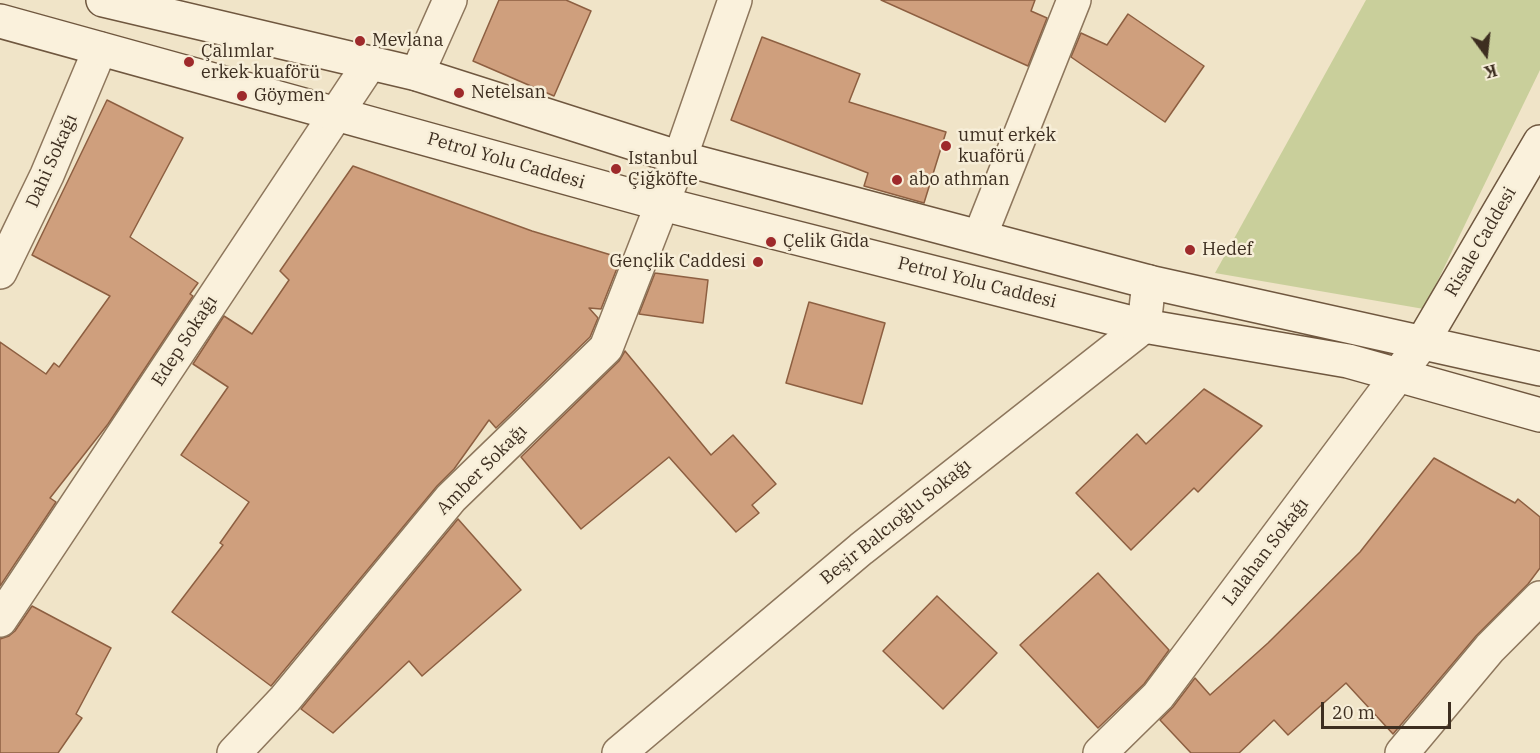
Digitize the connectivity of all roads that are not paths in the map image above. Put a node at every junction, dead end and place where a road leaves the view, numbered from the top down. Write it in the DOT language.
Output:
graph roads {
  1 [pos="450,0"];
  2 [pos="735,0"];
  3 [pos="1074,0"];
  4 [pos="115,1"];
  5 [pos="0,21"];
  6 [pos="100,49"];
  7 [pos="370,63"];
  8 [pos="417,74"];
  9 [pos="335,114"];
  10 [pos="1540,142"];
  11 [pos="680,158"];
  12 [pos="662,203"];
  13 [pos="980,236"];
  14 [pos="0,272"];
  15 [pos="1149,282"];
  16 [pos="1144,326"];
  17 [pos="1422,343"];
  18 [pos="1540,369"];
  19 [pos="1399,374"];
  20 [pos="1540,415"];
  21 [pos="1540,598"];
  22 [pos="0,620"];
  23 [pos="234,753"];
  24 [pos="619,753"];
  25 [pos="1100,753"];
  26 [pos="1402,753"];
  1 -- 8 [label="street"];
  2 -- 11 [label="street, Amber Sokağı"];
  3 -- 13 [label="street"];
  4 -- 7 [label="street"];
  5 -- 6 [label="street, Petrol Yolu Caddesi"];
  6 -- 9 [label="street, Petrol Yolu Caddesi"];
  6 -- 14 [label="street, Dahi Sokağı"];
  7 -- 8 [label="street"];
  7 -- 9 [label="street, Edep Sokağı"];
  8 -- 11 [label="street"];
  9 -- 12 [label="street, Petrol Yolu Caddesi"];
  9 -- 22 [label="street, Edep Sokağı"];
  10 -- 17 [label="street, Risale Caddesi"];
  11 -- 12 [label="street, Amber Sokağı"];
  11 -- 13 [label="street"];
  12 -- 16 [label="street, Petrol Yolu Caddesi"];
  12 -- 23 [label="street, Amber Sokağı"];
  13 -- 15 [label="street"];
  15 -- 16 [label="street"];
  15 -- 17 [label="street"];
  16 -- 19 [label="street, Petrol Yolu Caddesi"];
  16 -- 24 [label="street, Beşir Balcıoğlu Sokağı"];
  17 -- 18 [label="street"];
  17 -- 19 [label="street, Lalahan Sokağı"];
  19 -- 20 [label="street, Petrol Yolu Caddesi"];
  19 -- 25 [label="street, Lalahan Sokağı"];
  21 -- 26 [label="street"];
}
